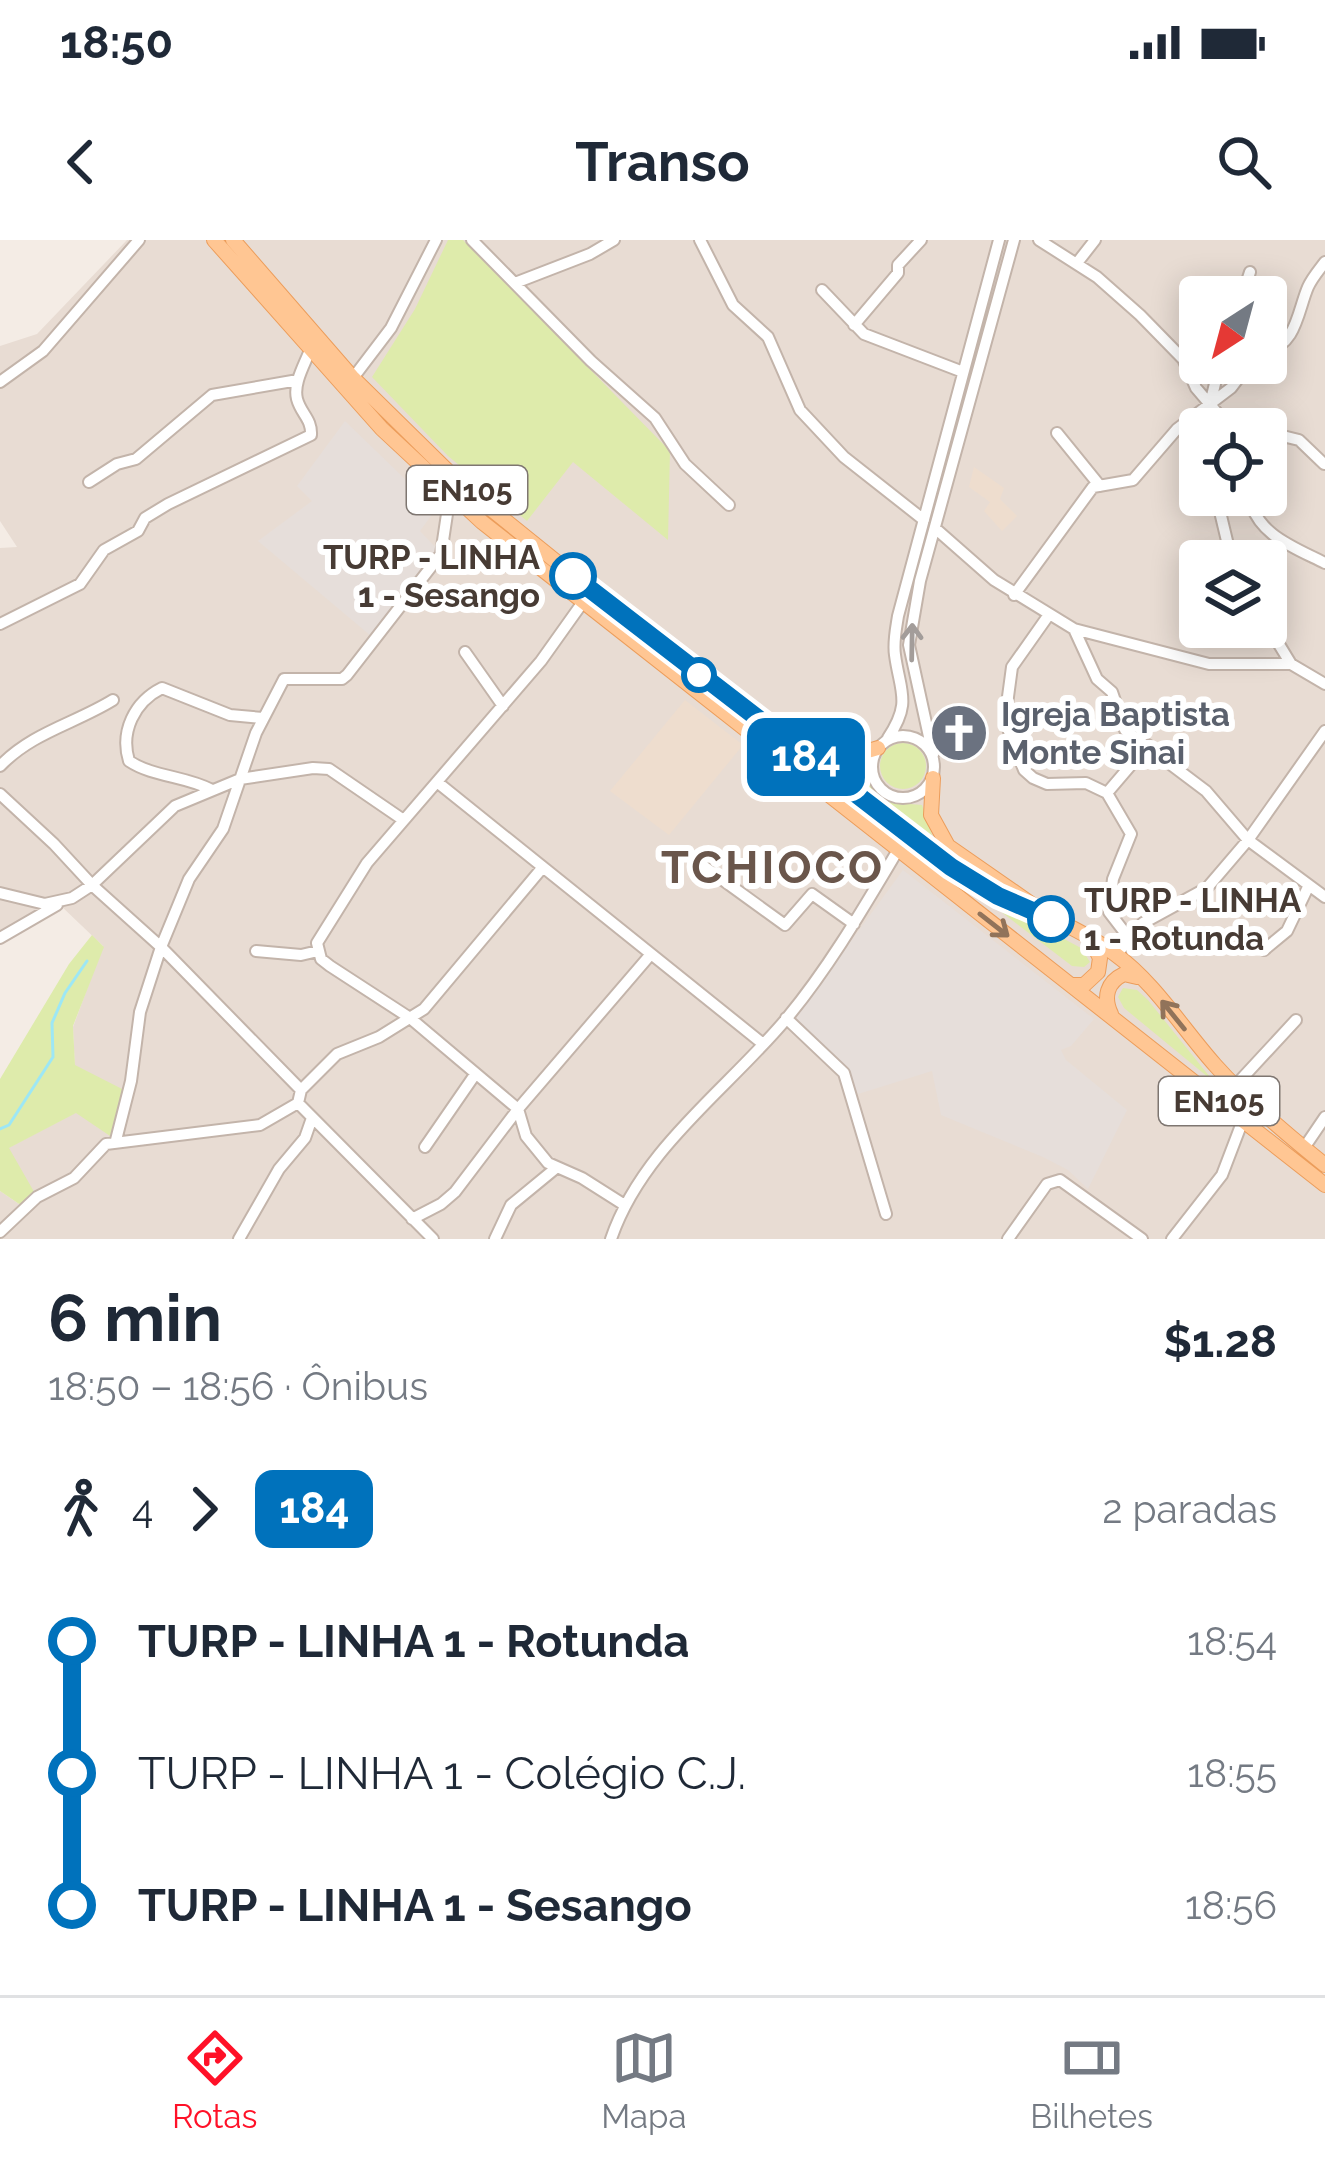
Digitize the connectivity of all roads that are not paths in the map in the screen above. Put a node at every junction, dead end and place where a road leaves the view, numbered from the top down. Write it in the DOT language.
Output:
graph roads {
  1 [pos="139,240"];
  2 [pos="214,240"];
  3 [pos="232,240"];
  4 [pos="436,240"];
  5 [pos="472,240"];
  6 [pos="614,240"];
  7 [pos="700,240"];
  8 [pos="922,240"];
  9 [pos="999,240"];
  10 [pos="1014,240"];
  11 [pos="1039,240"];
  12 [pos="1095,240"];
  13 [pos="1325,262"];
  14 [pos="1077,263"];
  15 [pos="1250,272"];
  16 [pos="1249,276"];
  17 [pos="515,284"];
  18 [pos="822,290"];
  19 [pos="854,326"];
  20 [pos="1287,336"];
  21 [pos="310,350"];
  22 [pos="963,372"];
  23 [pos="353,378"];
  24 [pos="298,380"];
  25 [pos="0,382"];
  26 [pos="1213,384"];
  27 [pos="1234,384"];
  28 [pos="1207,403"];
  29 [pos="1206,408"];
  30 [pos="1212,408"];
  31 [pos="1057,433"];
  32 [pos="1287,437"];
  33 [pos="1324,464"];
  34 [pos="89,482"];
  35 [pos="1100,486"];
  36 [pos="449,494"];
  37 [pos="729,505"];
  38 [pos="1255,516"];
  39 [pos="924,520"];
  40 [pos="936,529"];
  41 [pos="1325,563"];
  42 [pos="1014,595"];
  43 [pos="584,602"];
  44 [pos="1048,616"];
  45 [pos="0,624"];
  46 [pos="1074,629"];
  47 [pos="1281,648"];
  48 [pos="465,652"];
  49 [pos="1291,664"];
  50 [pos="1325,685"];
  51 [pos="113,700"];
  52 [pos="736,703"];
  53 [pos="502,706"];
  54 [pos="263,718"];
  55 [pos="1325,731"];
  56 [pos="883,743"];
  57 [pos="1148,745"];
  58 [pos="933,755"];
  59 [pos="0,766"];
  60 [pos="240,778"];
  61 [pos="933,778"];
  62 [pos="437,782"];
  63 [pos="212,790"];
  64 [pos="1107,793"];
  65 [pos="0,794"];
  66 [pos="402,819"];
  67 [pos="1248,840"];
  68 [pos="898,850"];
  69 [pos="698,862"];
  70 [pos="543,867"];
  71 [pos="92,885"];
  72 [pos="1309,885"];
  73 [pos="0,893"];
  74 [pos="1324,894"];
  75 [pos="59,904"];
  76 [pos="1051,919"];
  77 [pos="854,924"];
  78 [pos="1089,937"];
  79 [pos="0,938"];
  80 [pos="1129,938"];
  81 [pos="1247,942"];
  82 [pos="161,947"];
  83 [pos="256,951"];
  84 [pos="318,951"];
  85 [pos="651,954"];
  86 [pos="1116,955"];
  87 [pos="1142,979"];
  88 [pos="1068,983"];
  89 [pos="1112,1017"];
  90 [pos="410,1018"];
  91 [pos="787,1018"];
  92 [pos="1296,1020"];
  93 [pos="762,1043"];
  94 [pos="475,1076"];
  95 [pos="1234,1087"];
  96 [pos="299,1096"];
  97 [pos="518,1109"];
  98 [pos="312,1118"];
  99 [pos="1325,1118"];
  100 [pos="1244,1120"];
  101 [pos="116,1140"];
  102 [pos="425,1147"];
  103 [pos="1304,1148"];
  104 [pos="1325,1165"];
  105 [pos="556,1168"];
  106 [pos="1325,1185"];
  107 [pos="623,1204"];
  108 [pos="886,1214"];
  109 [pos="412,1219"];
  110 [pos="0,1232"];
  111 [pos="239,1239"];
  112 [pos="433,1239"];
  113 [pos="495,1239"];
  114 [pos="611,1239"];
  115 [pos="1008,1239"];
  116 [pos="1142,1239"];
  117 [pos="1172,1239"];
  1 -- 25 [label="street"];
  2 -- 21 [label="main road, EN105"];
  3 -- 23 [label="main road, EN105"];
  4 -- 23 [label="street"];
  5 -- 17 [label="street"];
  6 -- 17 [label="street"];
  7 -- 39 [label="street"];
  8 -- 19 [label="street"];
  9 -- 22 [label="street"];
  10 -- 40 [label="street"];
  11 -- 14 [label="street"];
  12 -- 14 [label="street"];
  13 -- 20 [label="street"];
  14 -- 28 [label="street"];
  15 -- 16 [label="street"];
  17 -- 37 [label="street"];
  18 -- 19 [label="street"];
  19 -- 22 [label="street"];
  21 -- 24 [label="street"];
  21 -- 36 [label="main road, EN105"];
  22 -- 39 [label="street"];
  23 -- 52 [label="main road, EN105"];
  24 -- 34 [label="street"];
  24 -- 45 [label="street"];
  26 -- 28 [label="street"];
  27 -- 28 [label="street"];
  28 -- 29 [label="street"];
  28 -- 30 [label="street"];
  28 -- 35 [label="street"];
  31 -- 35 [label="street"];
  32 -- 33 [label="street"];
  35 -- 42 [label="street"];
  36 -- 43 [label="main road, EN105"];
  36 -- 54 [label="street"];
  38 -- 41 [label="street"];
  39 -- 56 [label="street"];
  40 -- 42 [label="street"];
  58 -- 40 [label="street, one-way"];
  42 -- 44 [label="street"];
  43 -- 53 [label="street"];
  43 -- 68 [label="main road, EN105"];
  44 -- 46 [label="street"];
  44 -- 64 [label="street"];
  46 -- 49 [label="street"];
  46 -- 57 [label="street"];
  47 -- 49 [label="street"];
  48 -- 53 [label="street"];
  49 -- 50 [label="street"];
  51 -- 59 [label="street"];
  52 -- 56 [label="main road"];
  52 -- 76 [label="main road, EN105"];
  53 -- 62 [label="street"];
  54 -- 60 [label="street"];
  54 -- 63 [label="street"];
  55 -- 67 [label="street"];
  56 -- 58 [label="street"];
  56 -- 61 [label="street"];
  57 -- 64 [label="street"];
  57 -- 67 [label="street"];
  58 -- 61 [label="street"];
  60 -- 63 [label="street"];
  60 -- 66 [label="street"];
  60 -- 82 [label="street"];
  61 -- 76 [label="main road"];
  62 -- 66 [label="street"];
  62 -- 70 [label="street"];
  63 -- 71 [label="street"];
  64 -- 80 [label="street"];
  65 -- 71 [label="street"];
  66 -- 84 [label="street"];
  67 -- 72 [label="street"];
  67 -- 80 [label="street"];
  68 -- 77 [label="street"];
  68 -- 88 [label="main road, EN105, one-way"];
  69 -- 77 [label="street"];
  70 -- 85 [label="street"];
  70 -- 90 [label="street"];
  71 -- 75 [label="street"];
  71 -- 82 [label="street"];
  72 -- 74 [label="street"];
  72 -- 81 [label="street"];
  73 -- 75 [label="street"];
  75 -- 79 [label="street"];
  76 -- 78 [label="main road, EN105"];
  77 -- 91 [label="street"];
  78 -- 86 [label="main road, EN105"];
  78 -- 88 [label="main road"];
  80 -- 86 [label="street"];
  82 -- 96 [label="street"];
  82 -- 101 [label="street"];
  83 -- 84 [label="street"];
  84 -- 90 [label="street"];
  85 -- 93 [label="street"];
  85 -- 97 [label="street"];
  86 -- 87 [label="main road, EN105"];
  87 -- 89 [label="main road"];
  95 -- 87 [label="main road, EN105, one-way"];
  88 -- 89 [label="main road, EN105"];
  89 -- 100 [label="main road, EN105"];
  90 -- 94 [label="street"];
  90 -- 96 [label="street"];
  91 -- 93 [label="street"];
  91 -- 108 [label="street"];
  92 -- 95 [label="street"];
  93 -- 107 [label="street"];
  94 -- 97 [label="street"];
  94 -- 102 [label="street"];
  95 -- 103 [label="main road, EN105"];
  96 -- 98 [label="street"];
  96 -- 101 [label="street"];
  97 -- 105 [label="street"];
  97 -- 109 [label="street"];
  98 -- 109 [label="street"];
  98 -- 111 [label="street"];
  99 -- 103 [label="street"];
  100 -- 106 [label="main road, EN105"];
  100 -- 117 [label="street"];
  101 -- 110 [label="street"];
  103 -- 104 [label="main road, EN105"];
  105 -- 107 [label="street"];
  105 -- 113 [label="street"];
  107 -- 114 [label="street"];
  109 -- 112 [label="street"];
  115 -- 116 [label="street"];
}
